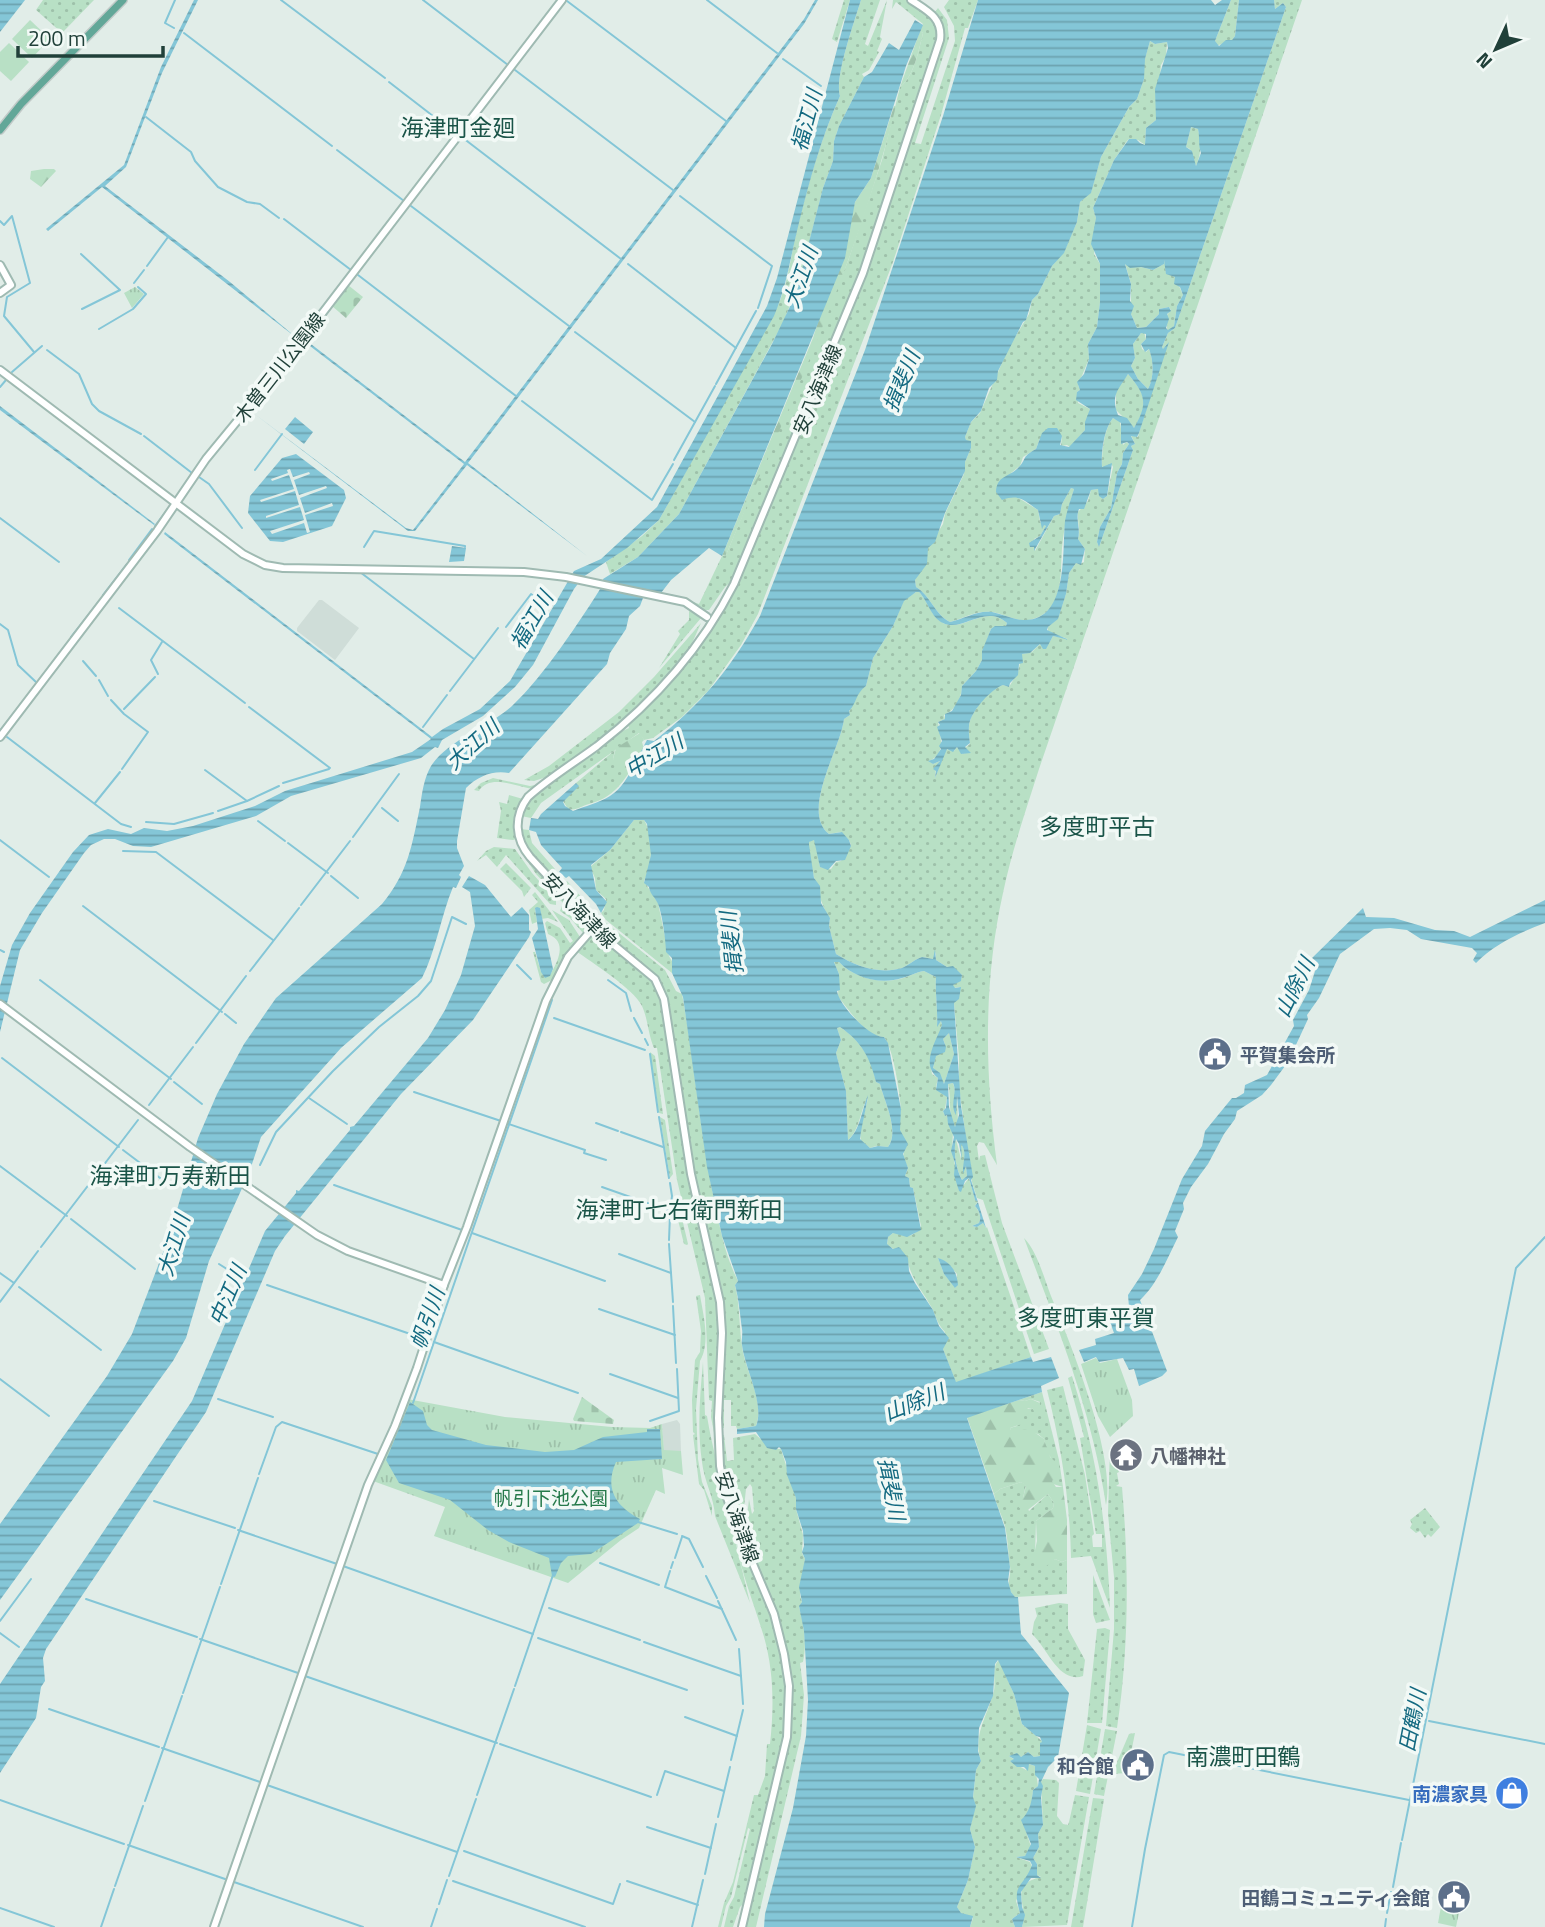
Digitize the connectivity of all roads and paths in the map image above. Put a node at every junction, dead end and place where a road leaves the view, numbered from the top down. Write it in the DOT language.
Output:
graph roads {
  1 [pos="123,0"];
  2 [pos="562,0"];
  3 [pos="911,0"];
  4 [pos="0,130"];
  5 [pos="0,265"];
  6 [pos="0,293"];
  7 [pos="0,370"];
  8 [pos="177,503"];
  9 [pos="707,617"];
  10 [pos="0,737"];
  11 [pos="594,927"];
  12 [pos="0,1004"];
  13 [pos="444,1285"];
  14 [pos="214,1927"];
  15 [pos="742,1927"];
  1 -- 4 [label="main road"];
  2 -- 8 [label="main road, 木曽三川公園線"];
  3 -- 11 [label="main road, 安八海津線"];
  5 -- 6 [label="main road"];
  7 -- 8 [label="main road"];
  8 -- 9 [label="main road"];
  8 -- 10 [label="main road, 木曽三川公園線"];
  11 -- 13 [label="main road"];
  11 -- 15 [label="main road, 安八海津線"];
  12 -- 13 [label="main road"];
  13 -- 14 [label="main road"];
}
